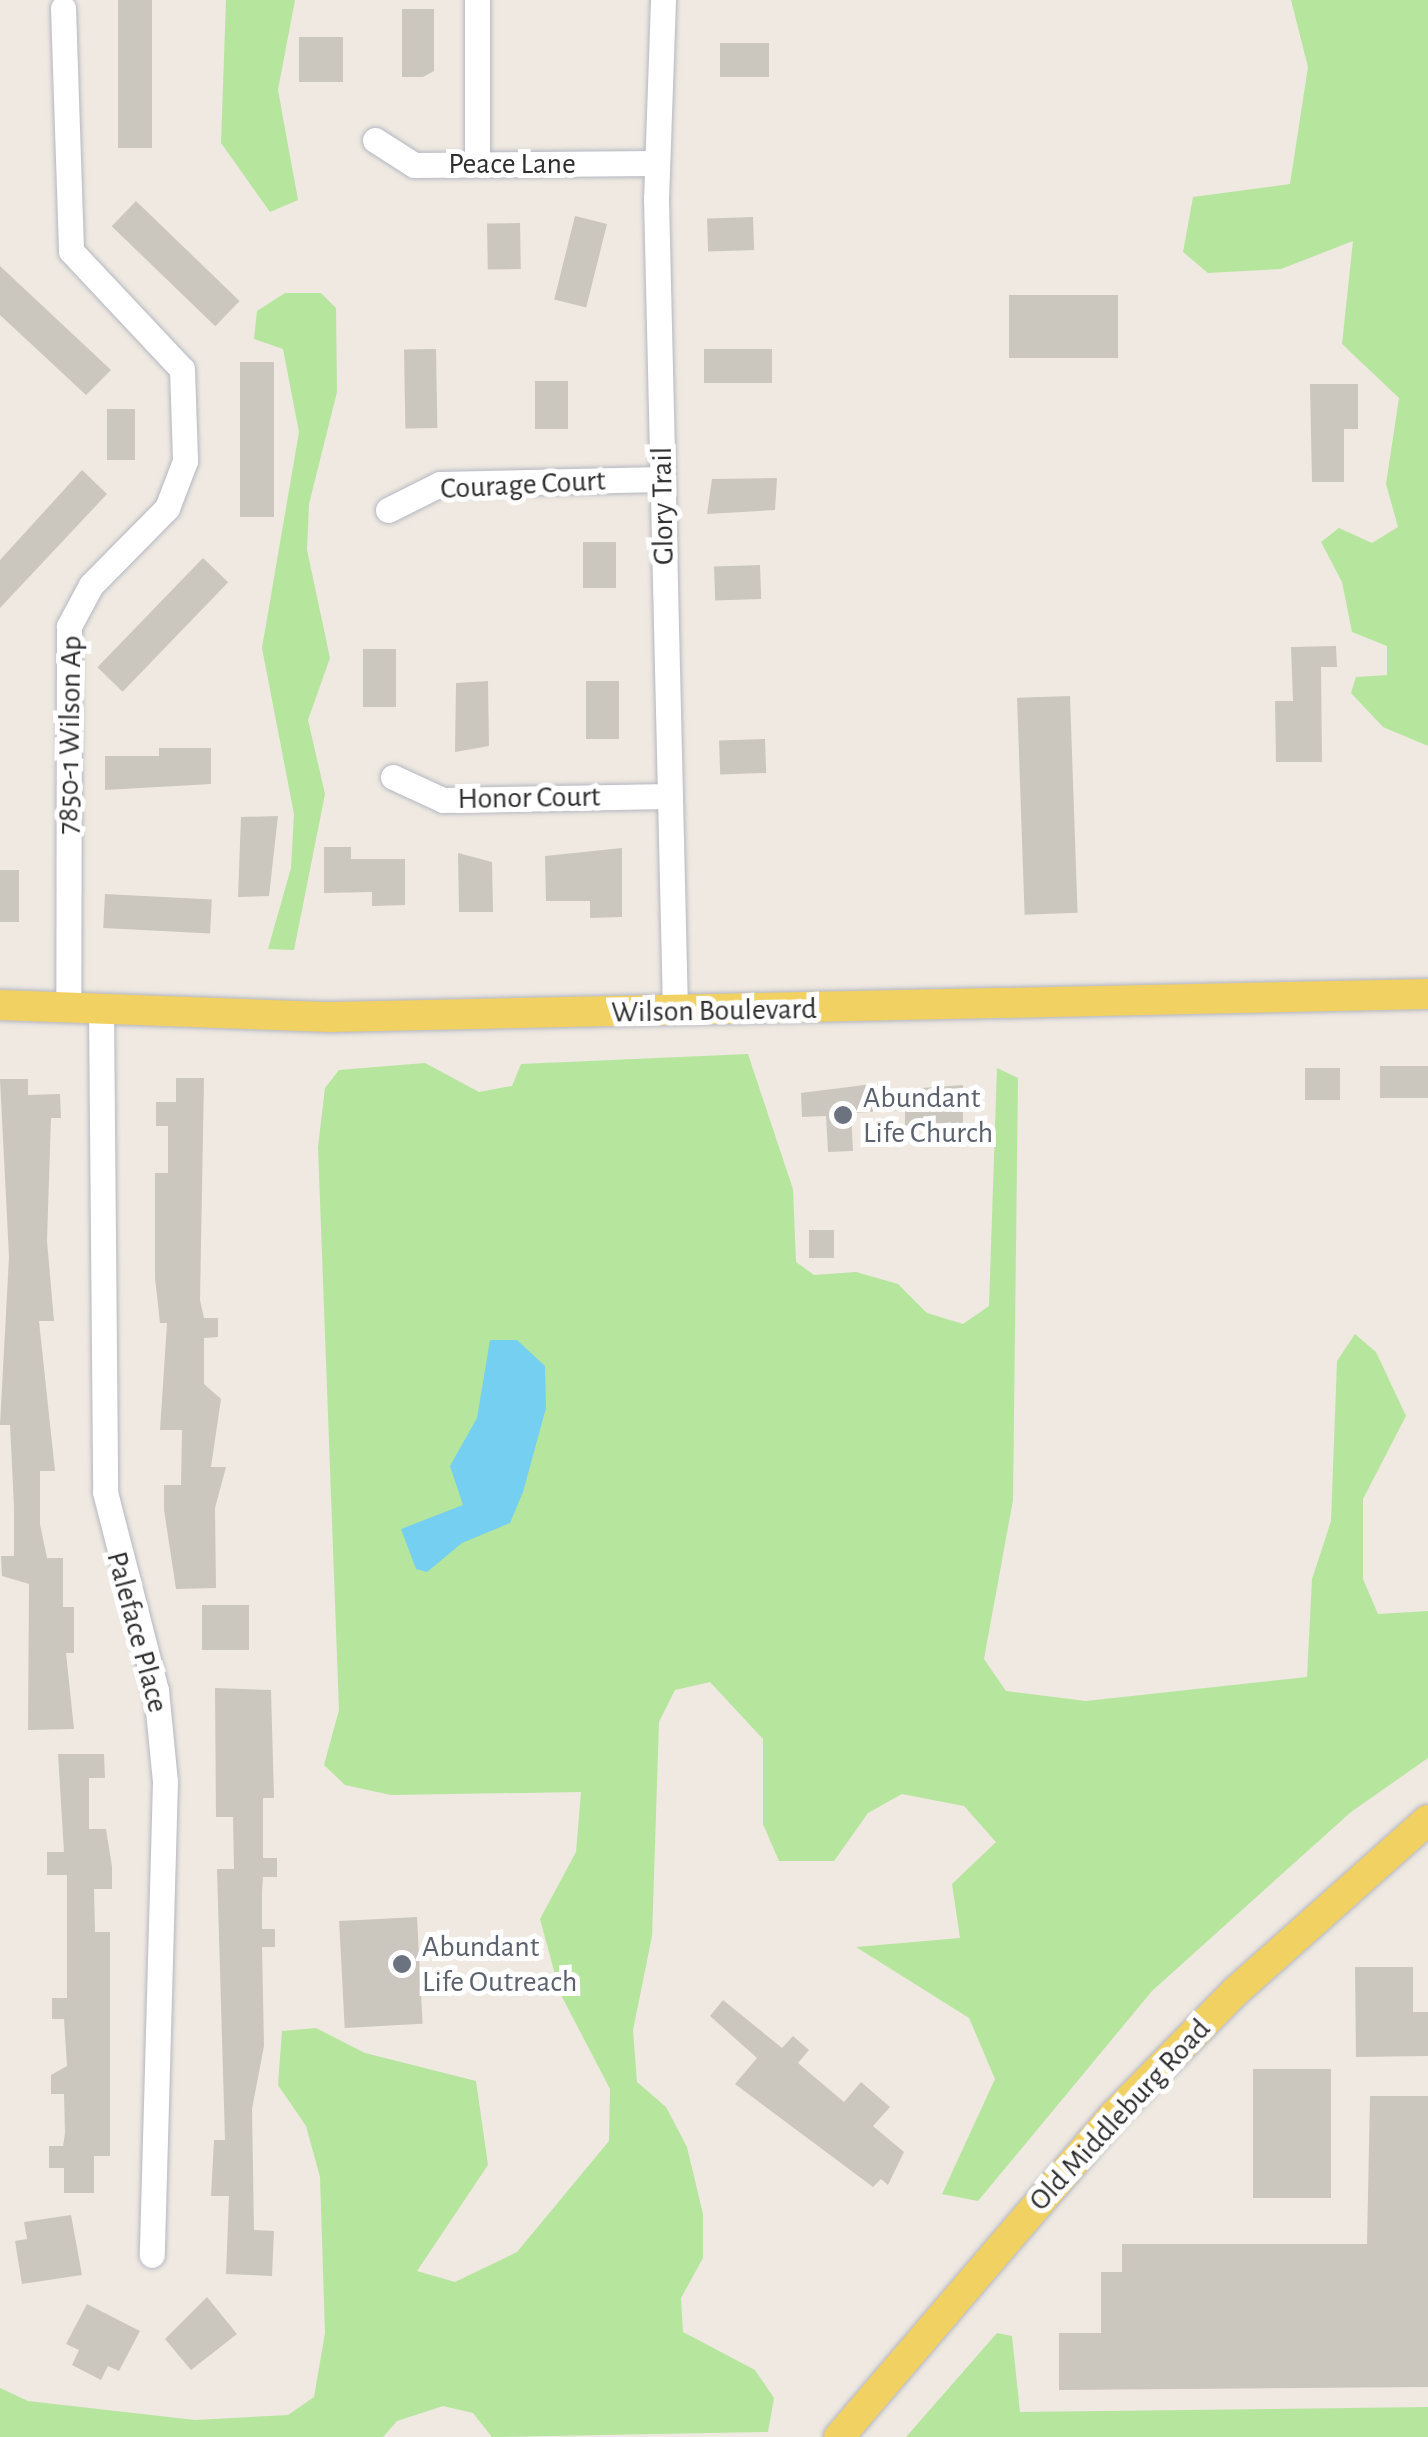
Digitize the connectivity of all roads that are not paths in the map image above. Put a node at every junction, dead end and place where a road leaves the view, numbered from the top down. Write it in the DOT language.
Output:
graph roads {
  1 [pos="477,0"];
  2 [pos="663,0"];
  3 [pos="63,8"];
  4 [pos="375,140"];
  5 [pos="656,163"];
  6 [pos="476,164"];
  7 [pos="662,479"];
  8 [pos="388,510"];
  9 [pos="394,777"];
  10 [pos="670,796"];
  11 [pos="1428,994"];
  12 [pos="0,1006"];
  13 [pos="68,1008"];
  14 [pos="101,1010"];
  15 [pos="675,1012"];
  16 [pos="1428,1820"];
  17 [pos="152,2255"];
  18 [pos="839,2437"];
  1 -- 6 [label="street"];
  2 -- 5 [label="street, Glory Trail"];
  3 -- 13 [label="street, 7850-1 Wilson Ap"];
  4 -- 6 [label="street, Peace Lane"];
  5 -- 6 [label="street, Peace Lane"];
  5 -- 7 [label="street, Glory Trail"];
  7 -- 8 [label="street, Courage Court"];
  7 -- 10 [label="street, Glory Trail"];
  9 -- 10 [label="street, Honor Court"];
  10 -- 15 [label="street, Glory Trail"];
  11 -- 15 [label="main road, Wilson Boulevard"];
  12 -- 13 [label="main road, Wilson Boulevard"];
  13 -- 14 [label="main road, Wilson Boulevard"];
  14 -- 15 [label="main road, Wilson Boulevard"];
  14 -- 17 [label="street, Paleface Place"];
  16 -- 18 [label="main road, Old Middleburg Road"];
}
